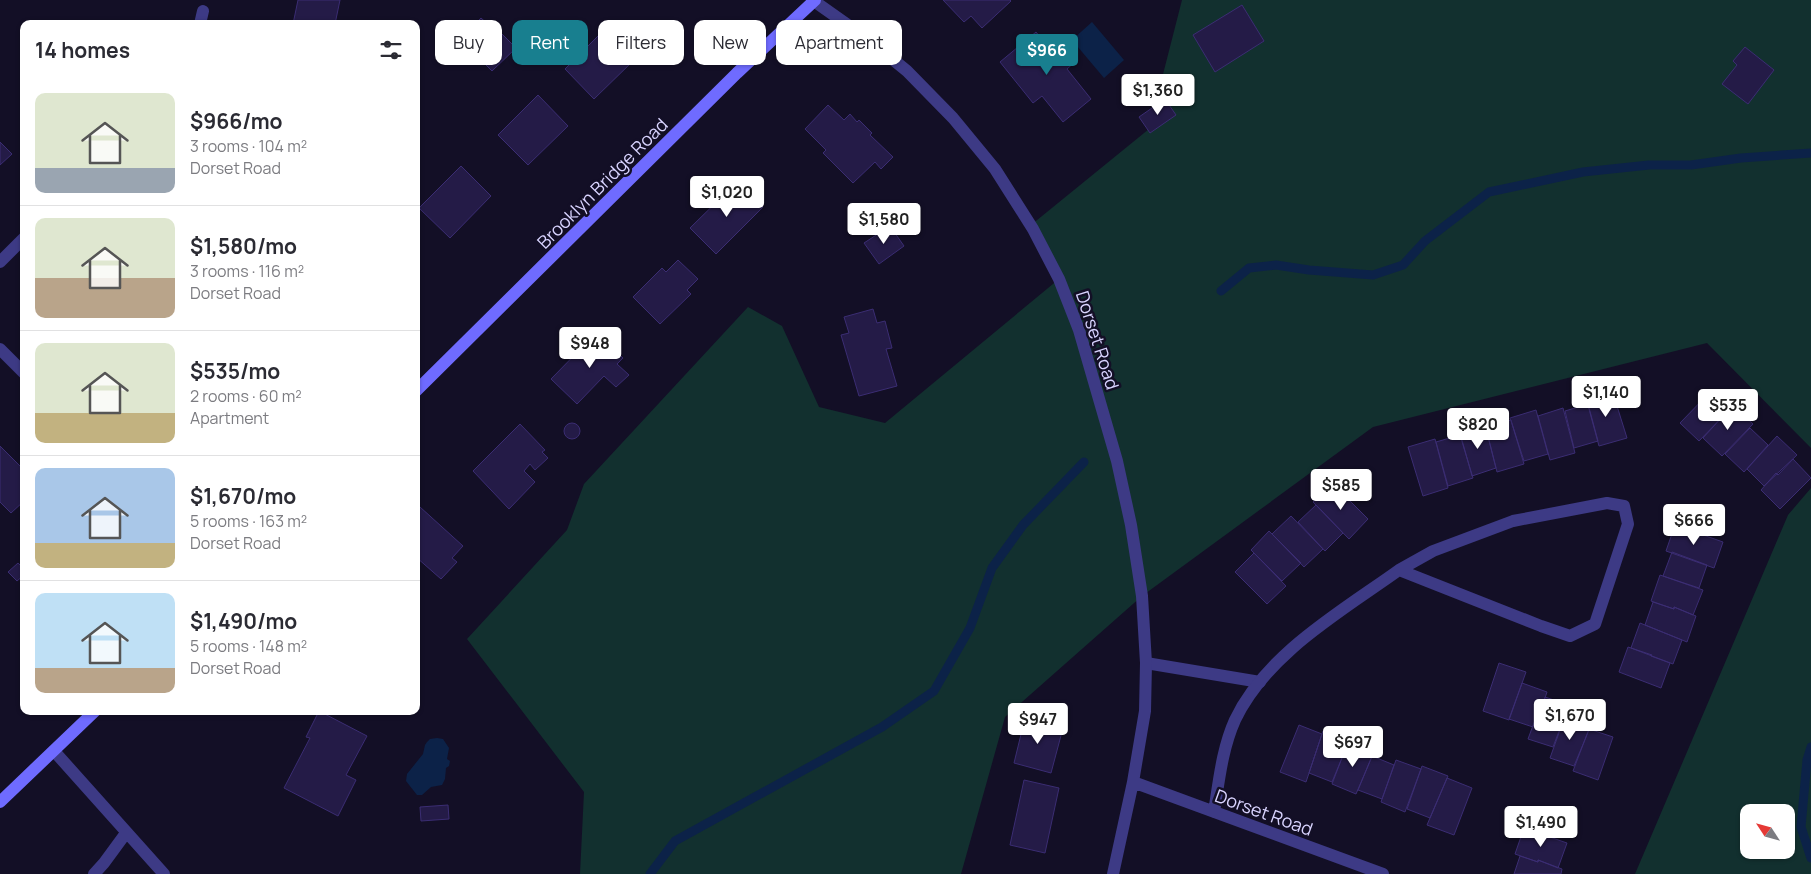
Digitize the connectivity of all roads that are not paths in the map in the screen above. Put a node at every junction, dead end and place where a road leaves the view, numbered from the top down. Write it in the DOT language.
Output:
graph roads {
  1 [pos="814,0"];
  2 [pos="203,11"];
  3 [pos="201,20"];
  4 [pos="20,242"];
  5 [pos="0,262"];
  6 [pos="0,349"];
  7 [pos="20,369"];
  8 [pos="420,388"];
  9 [pos="1399,570"];
  10 [pos="1146,663"];
  11 [pos="1260,682"];
  12 [pos="91,715"];
  13 [pos="54,751"];
  14 [pos="1132,782"];
  15 [pos="0,802"];
  16 [pos="1214,812"];
  17 [pos="126,832"];
  18 [pos="94,874"];
  19 [pos="164,874"];
  20 [pos="1113,874"];
  21 [pos="1383,874"];
  1 -- 8 [label="street, Brooklyn Bridge Road"];
  1 -- 10 [label="street, Dorset Road"];
  2 -- 3 [label="street"];
  4 -- 5 [label="street"];
  6 -- 7 [label="street"];
  9 -- 9 [label="street"];
  9 -- 11 [label="street"];
  10 -- 11 [label="street"];
  10 -- 14 [label="street, Dorset Road"];
  11 -- 16 [label="street"];
  12 -- 13 [label="street"];
  13 -- 15 [label="street"];
  13 -- 17 [label="street"];
  14 -- 16 [label="street, Dorset Road"];
  14 -- 20 [label="street, Dorset Road"];
  16 -- 21 [label="street, Dorset Road"];
  17 -- 18 [label="street"];
  17 -- 19 [label="street"];
}
